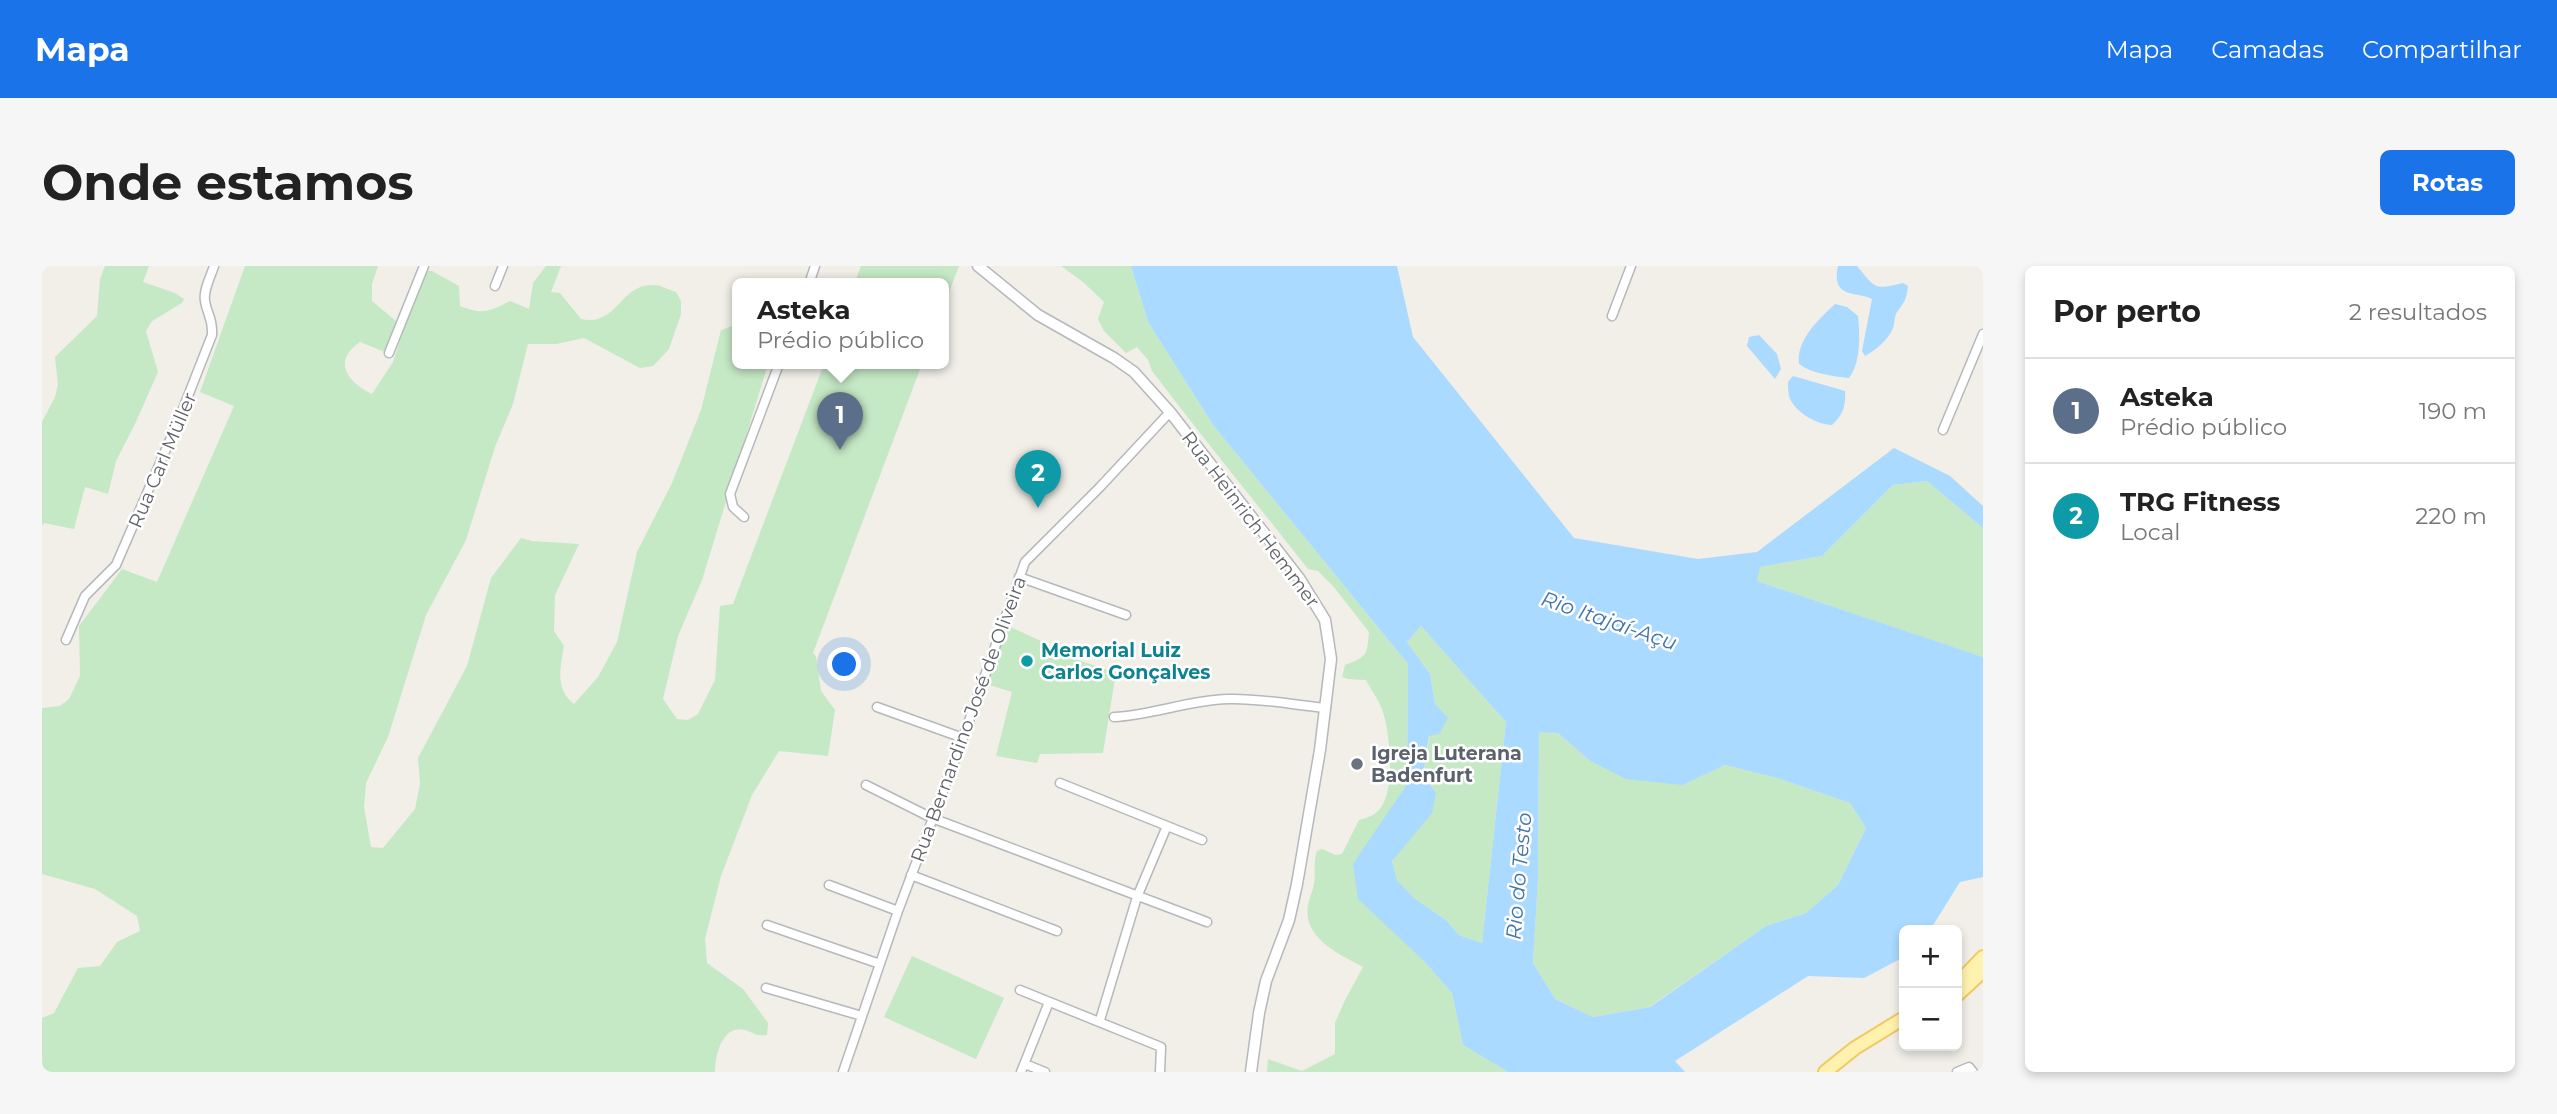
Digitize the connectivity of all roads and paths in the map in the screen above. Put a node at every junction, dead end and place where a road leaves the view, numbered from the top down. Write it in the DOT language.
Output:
graph roads {
  1 [pos="214,266"];
  2 [pos="424,266"];
  3 [pos="503,266"];
  4 [pos="978,266"];
  5 [pos="1631,266"];
  6 [pos="495,286"];
  7 [pos="1612,316"];
  8 [pos="1983,334"];
  9 [pos="389,353"];
  10 [pos="777,369"];
  11 [pos="1170,412"];
  12 [pos="1943,430"];
  13 [pos="744,517"];
  14 [pos="1019,577"];
  15 [pos="1126,615"];
  16 [pos="66,640"];
  17 [pos="877,707"];
  18 [pos="1326,708"];
  19 [pos="1114,717"];
  20 [pos="963,738"];
  21 [pos="1059,783"];
  22 [pos="866,785"];
  23 [pos="932,818"];
  24 [pos="1167,826"];
  25 [pos="1202,840"];
  26 [pos="911,875"];
  27 [pos="830,885"];
  28 [pos="1137,897"];
  29 [pos="898,911"];
  30 [pos="1207,922"];
  31 [pos="767,925"];
  32 [pos="1057,931"];
  33 [pos="1983,957"];
  34 [pos="880,964"];
  35 [pos="1983,971"];
  36 [pos="1962,979"];
  37 [pos="766,988"];
  38 [pos="1020,990"];
  39 [pos="1962,990"];
  40 [pos="1049,1002"];
  41 [pos="862,1016"];
  42 [pos="1100,1020"];
  43 [pos="1899,1021"];
  44 [pos="1899,1031"];
  45 [pos="1023,1068"];
  46 [pos="1972,1070"];
  47 [pos="843,1072"];
  48 [pos="1045,1072"];
  49 [pos="1160,1072"];
  50 [pos="1251,1072"];
  51 [pos="1825,1072"];
  52 [pos="1837,1072"];
  53 [pos="1956,1072"];
  1 -- 16 [label="street, Rua Carl Müller"];
  2 -- 9 [label="street"];
  3 -- 6 [label="street"];
  4 -- 11 [label="street, Rua Heinrich Hemmer"];
  5 -- 7 [label="street"];
  8 -- 12 [label="street"];
  10 -- 13 [label="street"];
  11 -- 14 [label="street, Rua Bernardino José de Oliveira"];
  11 -- 18 [label="street, Rua Heinrich Hemmer"];
  14 -- 15 [label="street"];
  14 -- 20 [label="street, Rua Bernardino José de Oliveira"];
  17 -- 20 [label="street"];
  18 -- 19 [label="street"];
  18 -- 50 [label="street, Rua Heinrich Hemmer"];
  20 -- 23 [label="street, Rua Bernardino José de Oliveira"];
  21 -- 24 [label="street"];
  22 -- 23 [label="street"];
  23 -- 26 [label="street, Rua Bernardino José de Oliveira"];
  23 -- 28 [label="street"];
  24 -- 25 [label="street"];
  24 -- 28 [label="street"];
  26 -- 29 [label="street, Rua Bernardino José de Oliveira"];
  26 -- 32 [label="street"];
  27 -- 29 [label="street"];
  28 -- 30 [label="street"];
  28 -- 42 [label="street"];
  29 -- 34 [label="street, Rua Bernardino José de Oliveira"];
  31 -- 34 [label="street"];
  33 -- 36 [label="main road"];
  34 -- 41 [label="street, Rua Bernardino José de Oliveira"];
  35 -- 39 [label="main road"];
  37 -- 41 [label="street"];
  38 -- 40 [label="street"];
  40 -- 42 [label="street"];
  40 -- 45 [label="street"];
  41 -- 47 [label="street, Rua Bernardino José de Oliveira"];
  42 -- 49 [label="street"];
  43 -- 51 [label="main road"];
  44 -- 52 [label="main road"];
  45 -- 48 [label="street"];
  46 -- 53 [label="street"];
}
